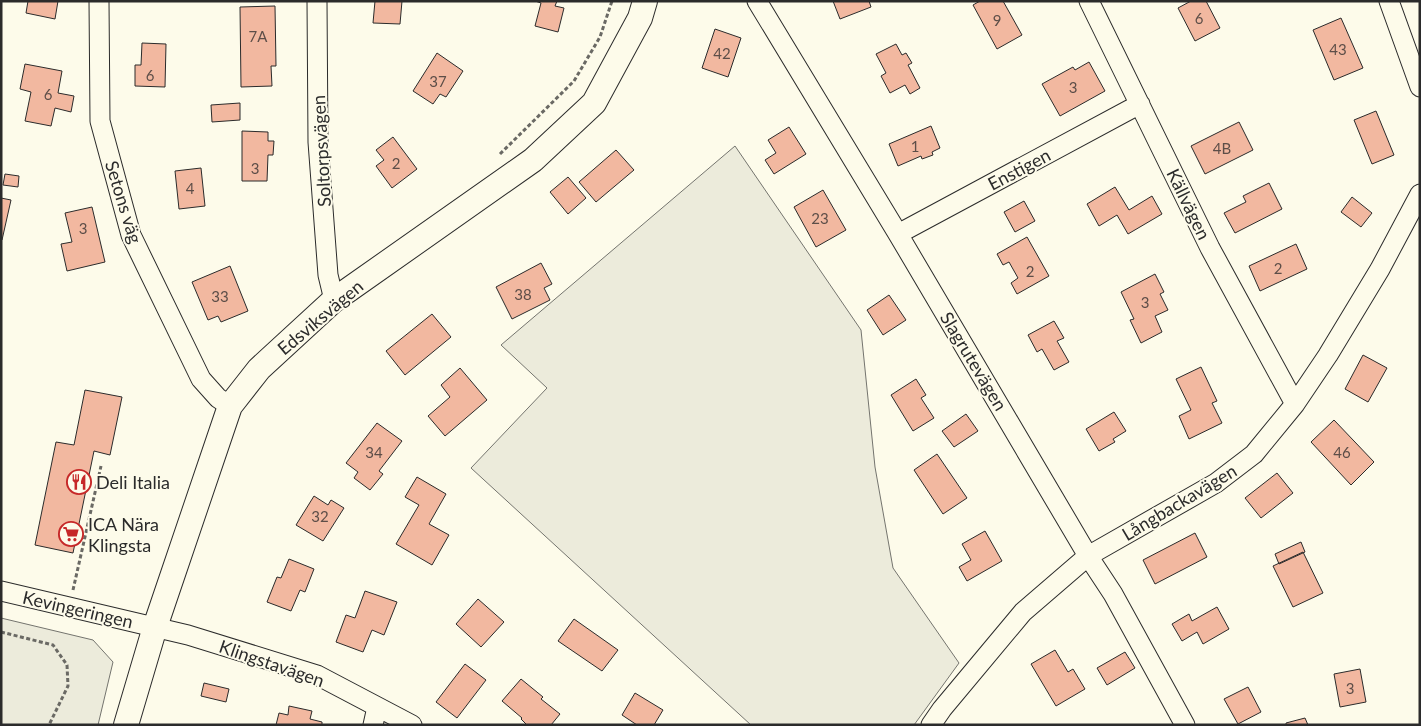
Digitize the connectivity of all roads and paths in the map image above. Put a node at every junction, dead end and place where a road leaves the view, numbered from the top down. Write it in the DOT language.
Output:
graph roads {
  1 [pos="99,1"];
  2 [pos="317,1"];
  3 [pos="612,1"];
  4 [pos="645,1"];
  5 [pos="757,1"];
  6 [pos="1089,1"];
  7 [pos="1389,1"];
  8 [pos="1420,87"];
  9 [pos="1140,104"];
  10 [pos="493,160"];
  11 [pos="1420,194"];
  12 [pos="898,234"];
  13 [pos="334,300"];
  14 [pos="1295,404"];
  15 [pos="230,406"];
  16 [pos="101,466"];
  17 [pos="1088,556"];
  18 [pos="1,591"];
  19 [pos="69,607"];
  20 [pos="155,627"];
  21 [pos="1,632"];
  22 [pos="375,716"];
  23 [pos="49,725"];
  24 [pos="126,725"];
  25 [pos="412,725"];
  26 [pos="931,725"];
  27 [pos="1185,725"];
  1 -- 15 [label="street, Setons väg"];
  2 -- 13 [label="street, Soltorpsvägen"];
  3 -- 10 [label="path"];
  4 -- 13 [label="street, Edsviksvägen"];
  5 -- 12 [label="street, Slagrutevägen"];
  6 -- 9 [label="street, Källvägen"];
  7 -- 8 [label="street"];
  9 -- 12 [label="street, Enstigen"];
  9 -- 14 [label="street, Källvägen"];
  11 -- 14 [label="street, Långbackavägen"];
  12 -- 17 [label="street, Slagrutevägen"];
  13 -- 15 [label="street, Edsviksvägen"];
  14 -- 17 [label="street, Långbackavägen"];
  15 -- 20 [label="street, Edsviksvägen"];
  16 -- 19 [label="path"];
  17 -- 26 [label="street, Långbackavägen"];
  17 -- 27 [label="street, Slagrutevägen"];
  18 -- 19 [label="street, Kevingeringen"];
  19 -- 20 [label="street, Kevingeringen"];
  20 -- 22 [label="street, Klingstavägen"];
  20 -- 24 [label="street, Edsviksvägen"];
  21 -- 23 [label="path"];
  22 -- 25 [label="street, Klingstavägen"];
}
